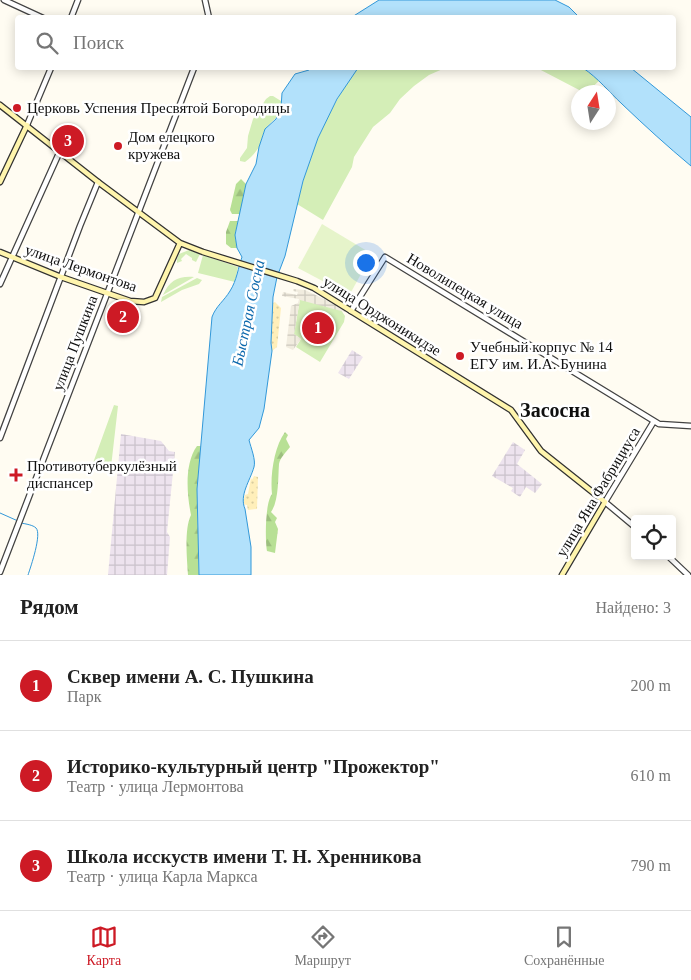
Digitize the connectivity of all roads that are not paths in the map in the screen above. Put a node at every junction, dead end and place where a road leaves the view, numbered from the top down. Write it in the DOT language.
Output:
graph roads {
  1 [pos="4,0"];
  2 [pos="78,0"];
  3 [pos="205,0"];
  4 [pos="36,15"];
  5 [pos="72,15"];
  6 [pos="208,15"];
  7 [pos="50,70"];
  8 [pos="193,70"];
  9 [pos="0,105"];
  10 [pos="27,125"];
  11 [pos="60,150"];
  12 [pos="0,182"];
  13 [pos="98,182"];
  14 [pos="139,211"];
  15 [pos="180,243"];
  16 [pos="0,252"];
  17 [pos="11,257"];
  18 [pos="61,277"];
  19 [pos="0,284"];
  20 [pos="107,293"];
  21 [pos="351,311"];
  22 [pos="654,421"];
  23 [pos="691,426"];
  24 [pos="0,438"];
  25 [pos="606,502"];
  26 [pos="631,524"];
  27 [pos="672,560"];
  28 [pos="0,572"];
  29 [pos="562,575"];
  30 [pos="688,575"];
  1 -- 4 [label="street"];
  2 -- 5 [label="street"];
  3 -- 6 [label="street"];
  7 -- 10 [label="street"];
  8 -- 14 [label="street, улица Пушкина"];
  9 -- 10 [label="main road, улица Орджоникидзе"];
  10 -- 11 [label="main road, улица Орджоникидзе"];
  10 -- 12 [label="main road"];
  11 -- 13 [label="main road, улица Орджоникидзе"];
  11 -- 17 [label="street"];
  13 -- 14 [label="main road, улица Орджоникидзе"];
  13 -- 18 [label="street"];
  14 -- 15 [label="main road, улица Орджоникидзе"];
  14 -- 20 [label="street, улица Пушкина"];
  15 -- 20 [label="main road, улица Лермонтова"];
  15 -- 21 [label="main road, улица Орджоникидзе"];
  16 -- 17 [label="main road, улица Лермонтова"];
  17 -- 18 [label="main road, улица Лермонтова"];
  17 -- 19 [label="street"];
  18 -- 20 [label="main road, улица Лермонтова"];
  18 -- 24 [label="street"];
  20 -- 28 [label="street, улица Пушкина"];
  21 -- 22 [label="street, Новолипецкая улица"];
  21 -- 25 [label="main road, улица Орджоникидзе"];
  22 -- 23 [label="street, Новолипецкая улица"];
  22 -- 25 [label="street, улица Яна Фабрициуса"];
  25 -- 26 [label="street, улица Орджоникидзе"];
  25 -- 29 [label="main road, улица Яна Фабрициуса"];
  27 -- 30 [label="street"];
}
